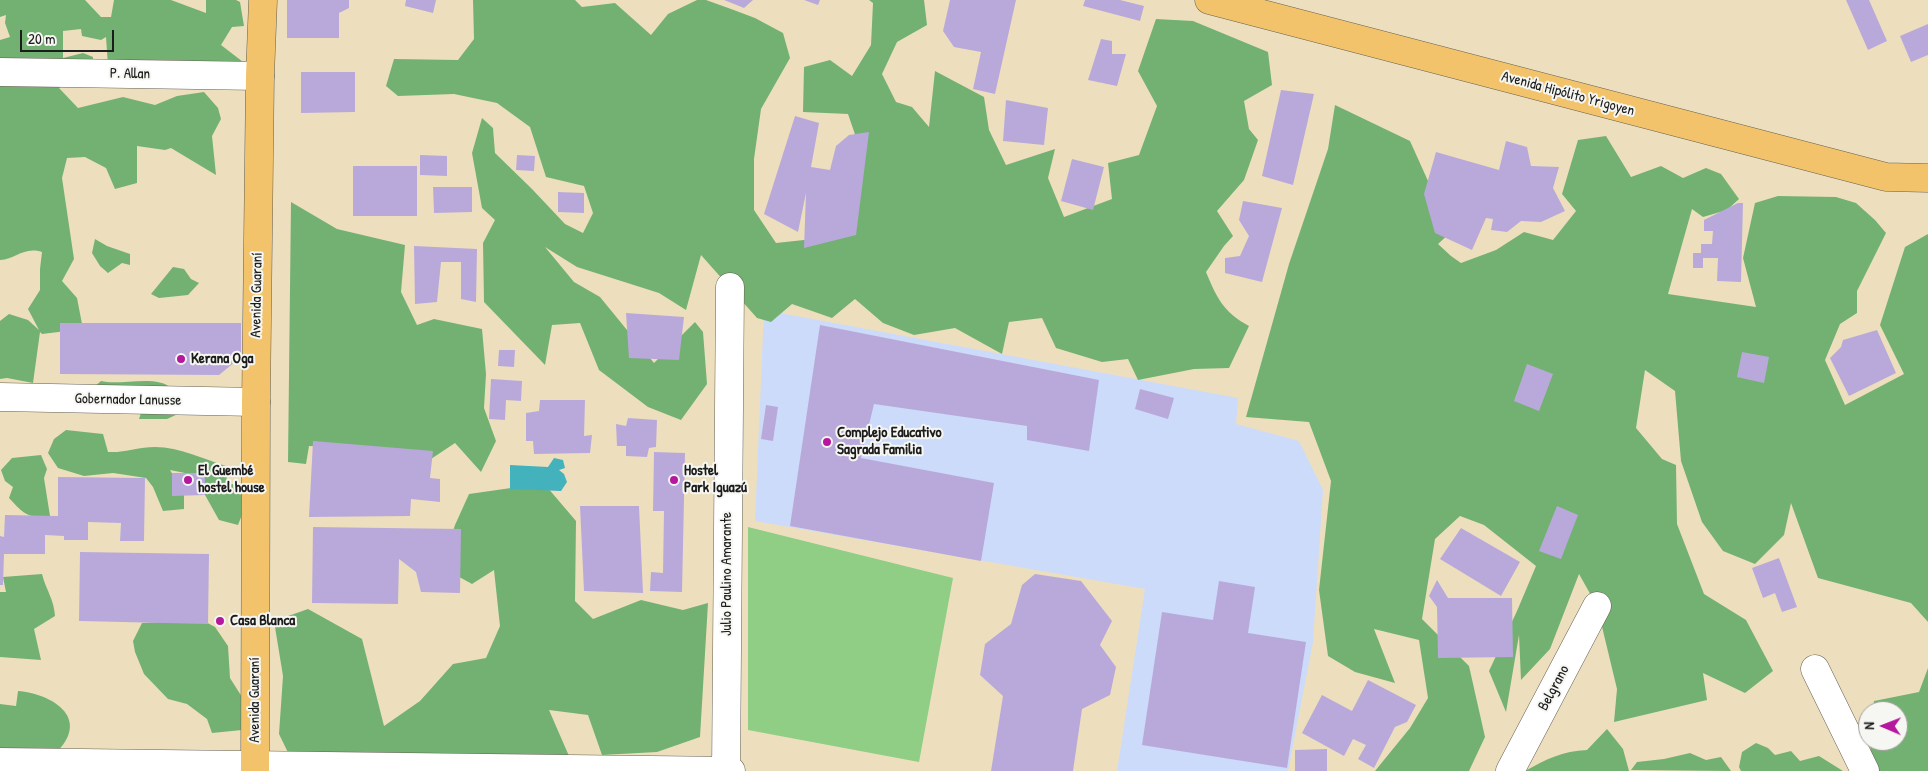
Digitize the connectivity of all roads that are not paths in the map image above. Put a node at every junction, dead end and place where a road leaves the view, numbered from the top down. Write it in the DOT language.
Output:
graph roads {
  1 [pos="263,0"];
  2 [pos="1209,0"];
  3 [pos="0,72"];
  4 [pos="260,76"];
  5 [pos="1928,178"];
  6 [pos="730,287"];
  7 [pos="0,397"];
  8 [pos="256,402"];
  9 [pos="1597,606"];
  10 [pos="1815,669"];
  11 [pos="0,762"];
  12 [pos="255,768"];
  13 [pos="727,771"];
  14 [pos="1510,771"];
  15 [pos="1865,771"];
  1 -- 4 [label="main road, Avenida Guaraní"];
  2 -- 5 [label="main road, Avenida Hipólito Yrigoyen"];
  3 -- 4 [label="street, P. Allan"];
  4 -- 8 [label="main road, Avenida Guaraní"];
  6 -- 13 [label="street, Julio Paulino Amarante"];
  7 -- 8 [label="street, Gobernador Lanusse"];
  8 -- 12 [label="main road, Avenida Guaraní"];
  9 -- 14 [label="street, Belgrano"];
  10 -- 15 [label="street"];
  11 -- 12 [label="street"];
  12 -- 13 [label="street"];
}
